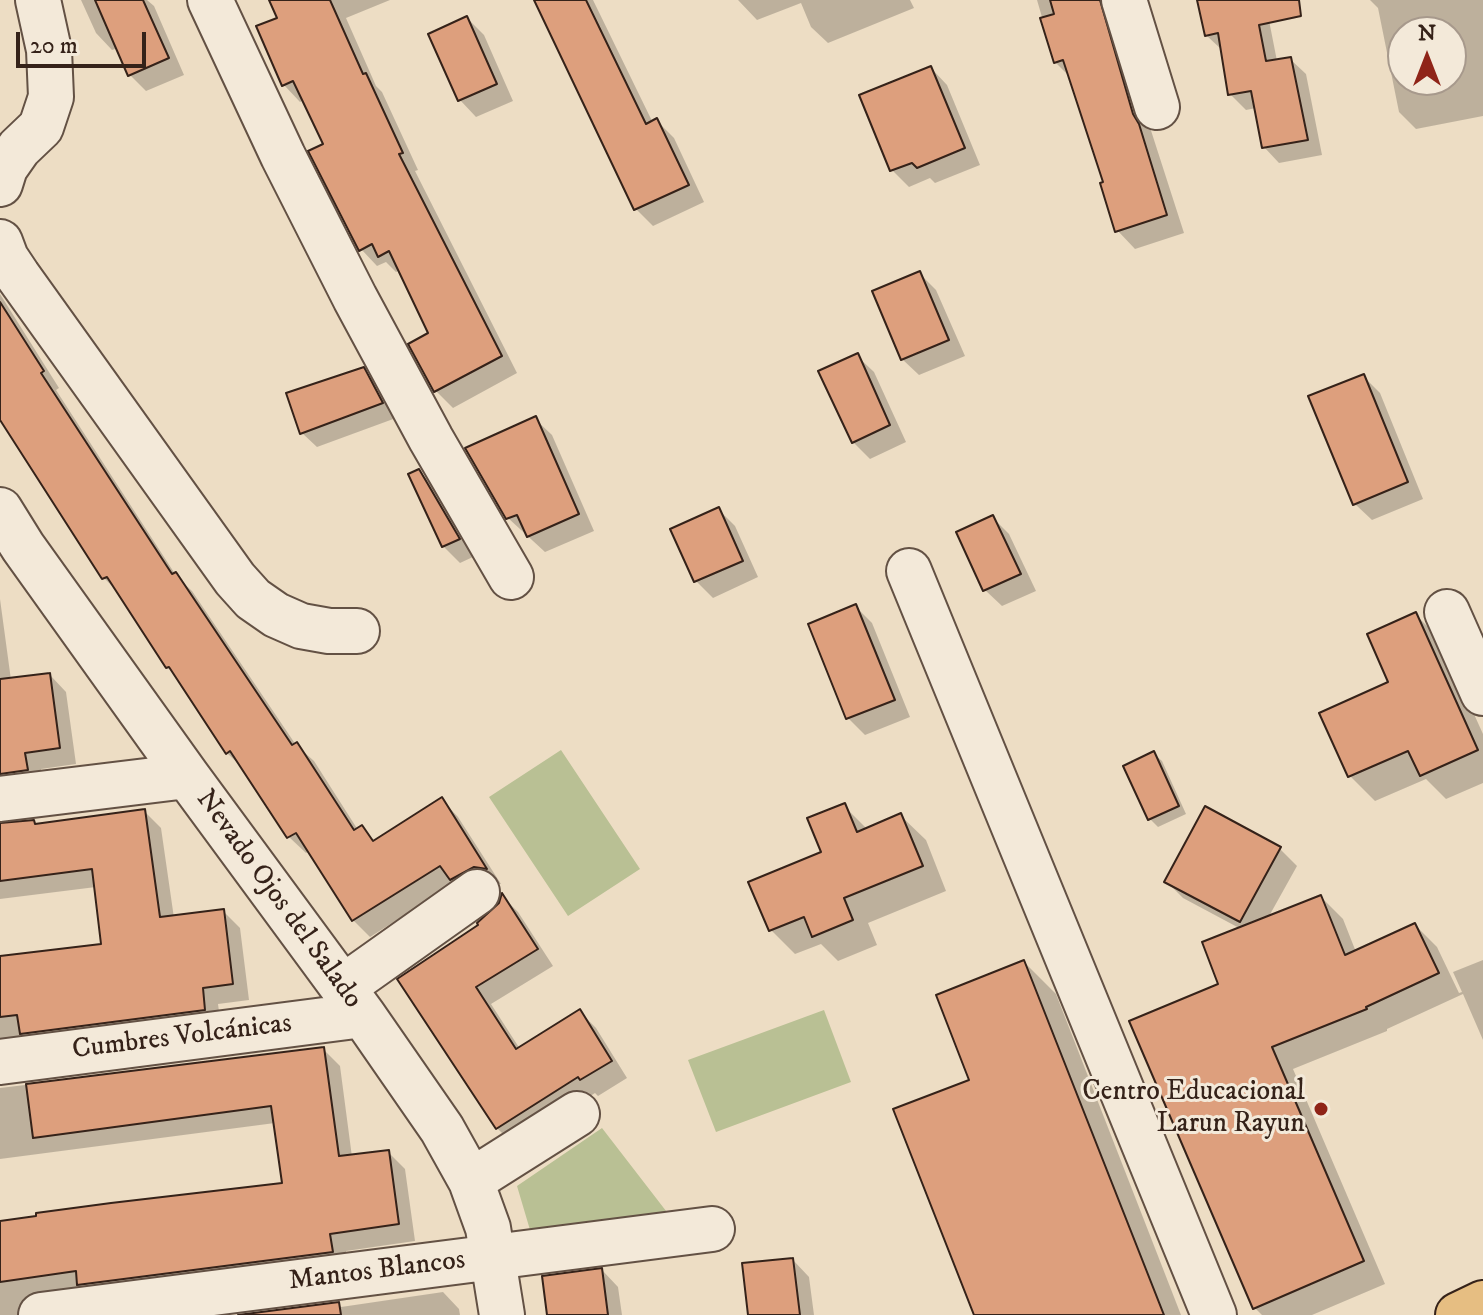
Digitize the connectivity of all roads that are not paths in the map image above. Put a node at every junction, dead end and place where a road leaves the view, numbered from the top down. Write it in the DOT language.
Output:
graph roads {
  1 [pos="38,0"];
  2 [pos="210,0"];
  3 [pos="1124,0"];
  4 [pos="1157,107"];
  5 [pos="0,184"];
  6 [pos="0,242"];
  7 [pos="0,510"];
  8 [pos="12,548"];
  9 [pos="909,571"];
  10 [pos="511,577"];
  11 [pos="1447,612"];
  12 [pos="357,631"];
  13 [pos="1483,693"];
  14 [pos="187,776"];
  15 [pos="0,799"];
  16 [pos="477,892"];
  17 [pos="353,1001"];
  18 [pos="0,1062"];
  19 [pos="577,1114"];
  20 [pos="471,1181"];
  21 [pos="712,1229"];
  22 [pos="494,1258"];
  23 [pos="1483,1303"];
  24 [pos="41,1315"];
  25 [pos="502,1315"];
  26 [pos="1214,1315"];
  27 [pos="1458,1315"];
  1 -- 5 [label="street"];
  2 -- 10 [label="street"];
  3 -- 4 [label="street"];
  6 -- 12 [label="street"];
  7 -- 8 [label="street, Nevado Ojos del Salado"];
  8 -- 14 [label="street, Nevado Ojos del Salado"];
  9 -- 26 [label="street"];
  11 -- 13 [label="street"];
  14 -- 15 [label="street"];
  14 -- 17 [label="street, Nevado Ojos del Salado"];
  16 -- 17 [label="street"];
  17 -- 18 [label="street, Cumbres Volcánicas"];
  17 -- 20 [label="street, Nevado Ojos del Salado"];
  19 -- 20 [label="street"];
  20 -- 22 [label="street, Nevado Ojos del Salado"];
  21 -- 22 [label="street, Mantos Blancos"];
  22 -- 24 [label="street, Mantos Blancos"];
  22 -- 25 [label="street, Nevado Ojos del Salado"];
  23 -- 27 [label="main road"];
}
